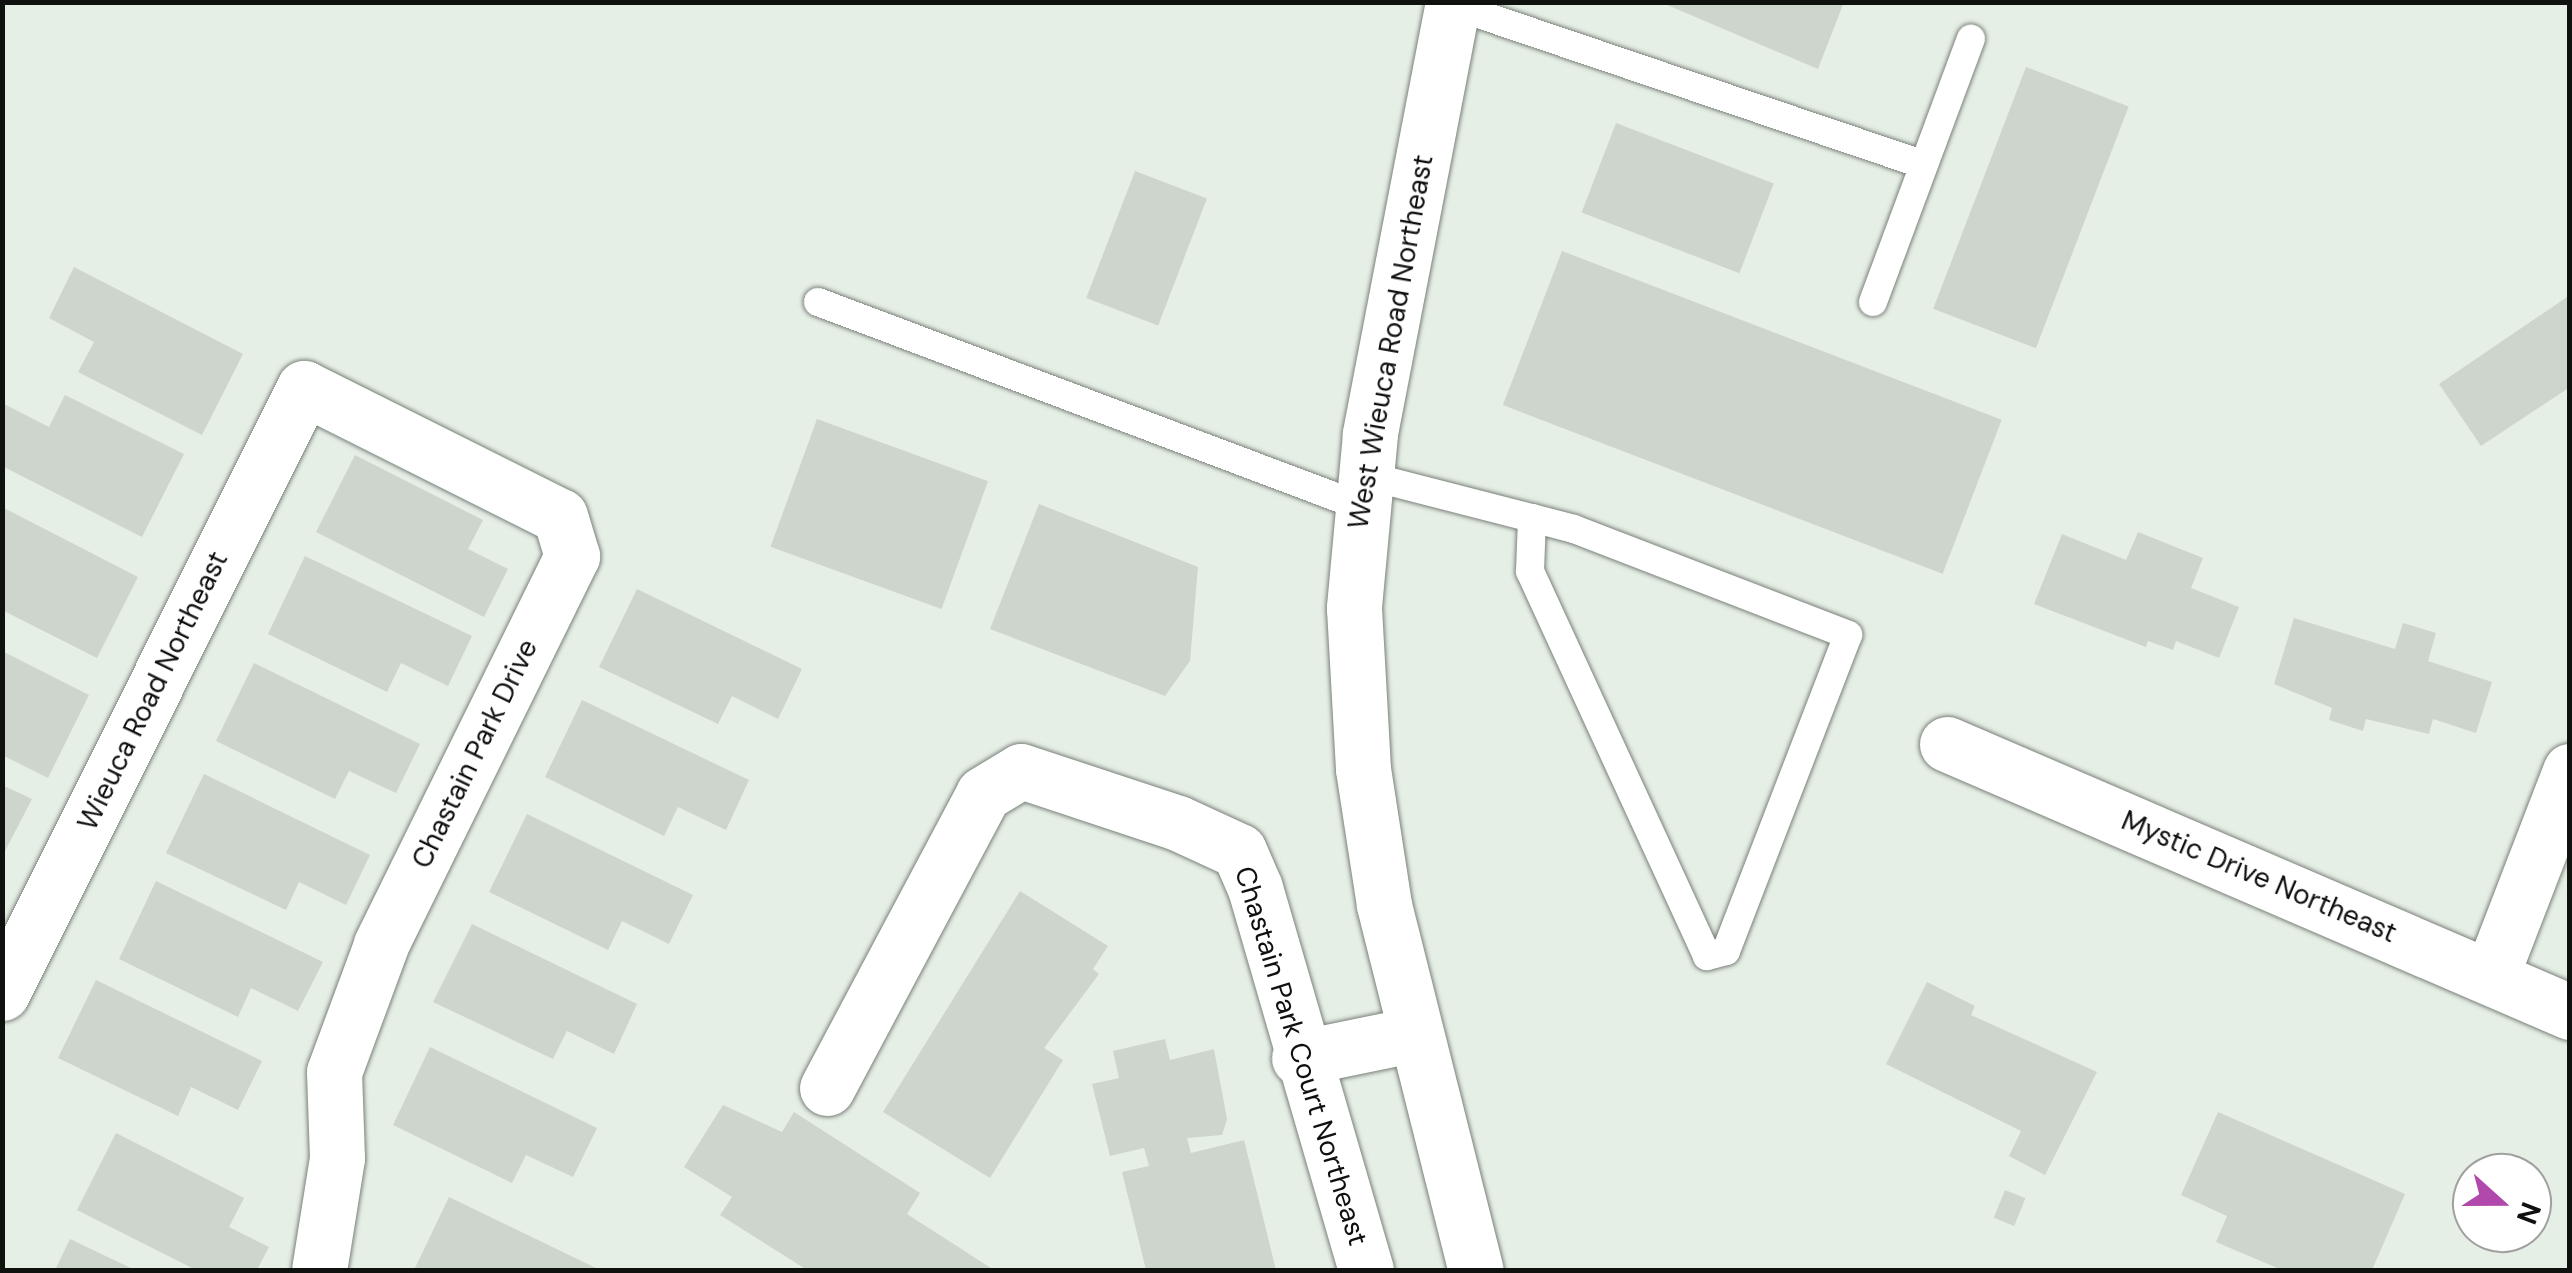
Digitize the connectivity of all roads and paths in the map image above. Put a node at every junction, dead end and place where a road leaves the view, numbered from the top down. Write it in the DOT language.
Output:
graph roads {
  1 [pos="1452,4"];
  2 [pos="1971,39"];
  3 [pos="1924,165"];
  4 [pos="818,302"];
  5 [pos="1873,302"];
  6 [pos="304,388"];
  7 [pos="1362,490"];
  8 [pos="1532,518"];
  9 [pos="1947,744"];
  10 [pos="2570,771"];
  11 [pos="2491,976"];
  12 [pos="2,993"];
  13 [pos="2570,1012"];
  14 [pos="1416,1034"];
  15 [pos="1298,1058"];
  16 [pos="826,1088"];
  17 [pos="319,1270"];
  18 [pos="1366,1270"];
  19 [pos="1476,1270"];
  1 -- 3 [label="lane"];
  1 -- 7 [label="street, West Wieuca Road Northeast"];
  2 -- 3 [label="lane"];
  3 -- 5 [label="lane"];
  4 -- 7 [label="lane"];
  6 -- 12 [label="street, Wieuca Road Northeast"];
  6 -- 17 [label="street, Chastain Park Drive"];
  7 -- 8 [label="lane"];
  7 -- 14 [label="street, West Wieuca Road Northeast"];
  8 -- 8 [label="lane"];
  9 -- 11 [label="street, Mystic Drive Northeast"];
  10 -- 11 [label="street"];
  11 -- 13 [label="street, Mystic Drive Northeast"];
  14 -- 15 [label="street"];
  14 -- 19 [label="street, West Wieuca Road Northeast"];
  15 -- 16 [label="street, Chastain Park Court Northeast"];
  15 -- 18 [label="street, Chastain Park Court Northeast"];
}
